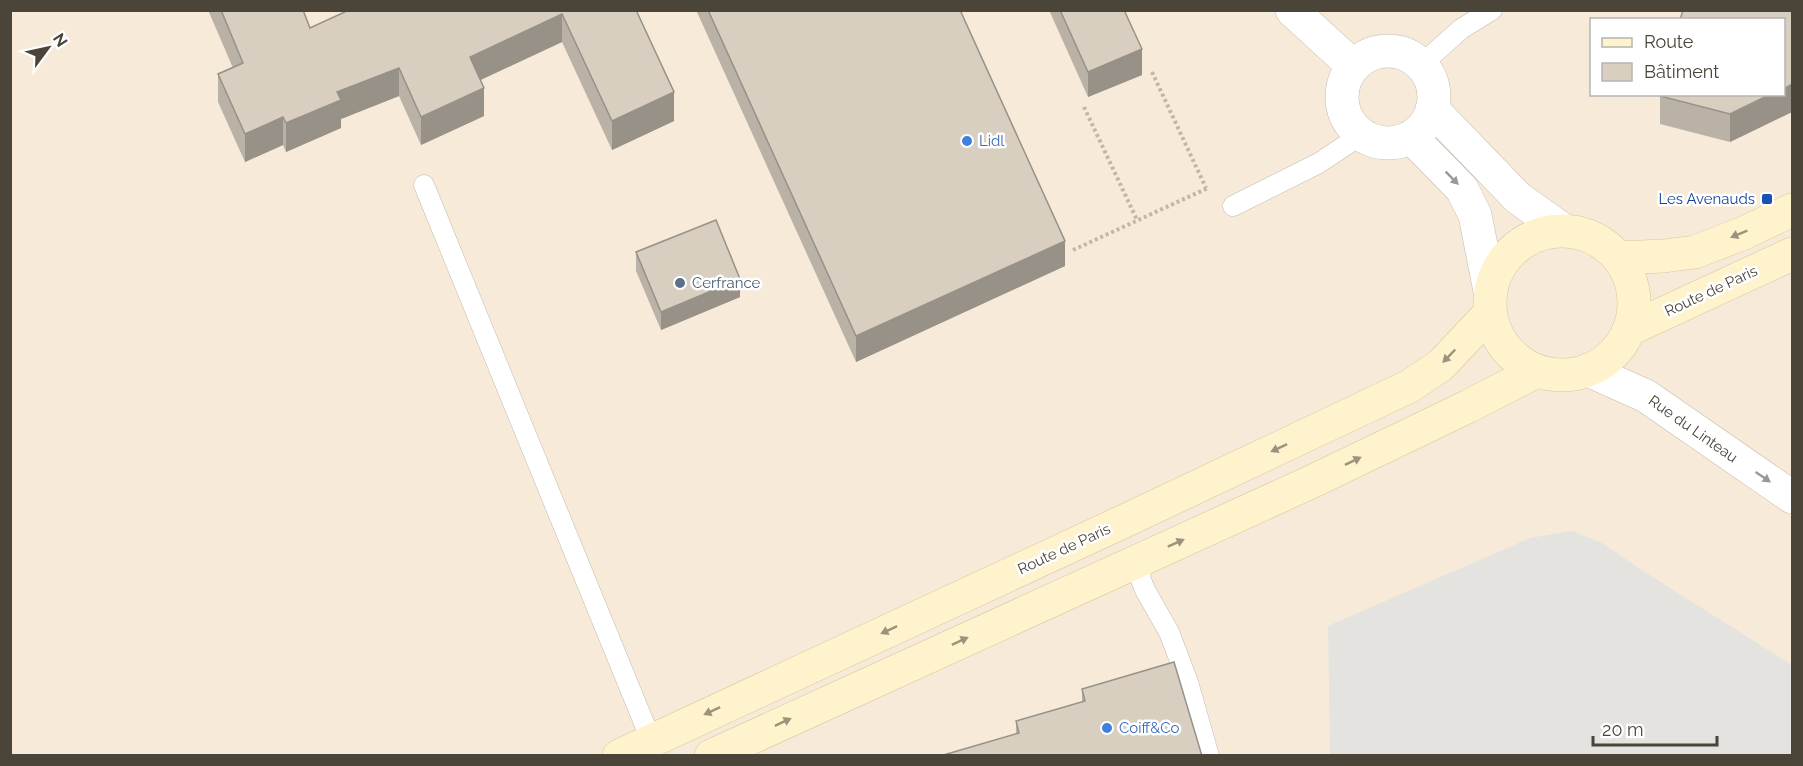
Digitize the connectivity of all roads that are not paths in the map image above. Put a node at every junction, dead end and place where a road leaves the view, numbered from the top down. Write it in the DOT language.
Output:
graph roads {
  1 [pos="1292,10"];
  2 [pos="1310,10"];
  3 [pos="1492,10"];
  4 [pos="1328,42"];
  5 [pos="1421,65"];
  6 [pos="1353,66"];
  7 [pos="1432,109"];
  8 [pos="1361,135"];
  9 [pos="1411,137"];
  10 [pos="424,185"];
  11 [pos="1233,206"];
  12 [pos="1792,210"];
  13 [pos="1563,230"];
  14 [pos="1792,254"];
  15 [pos="1619,258"];
  16 [pos="1490,302"];
  17 [pos="1629,329"];
  18 [pos="1588,370"];
  19 [pos="1537,371"];
  20 [pos="1792,497"];
  21 [pos="1142,558"];
  22 [pos="651,740"];
  23 [pos="732,751"];
  24 [pos="619,756"];
  25 [pos="1209,756"];
  1 -- 4 [label="street"];
  2 -- 4 [label="street"];
  3 -- 5 [label="lane"];
  4 -- 6 [label="street"];
  5 -- 6 [label="street"];
  5 -- 7 [label="street"];
  6 -- 8 [label="street"];
  7 -- 9 [label="street"];
  7 -- 13 [label="street"];
  8 -- 9 [label="street"];
  8 -- 11 [label="lane"];
  9 -- 16 [label="street, one-way"];
  10 -- 22 [label="lane"];
  12 -- 15 [label="main road, one-way"];
  13 -- 15 [label="main road"];
  13 -- 16 [label="main road"];
  14 -- 17 [label="main road, Route de Paris"];
  15 -- 17 [label="main road"];
  16 -- 19 [label="main road"];
  16 -- 22 [label="main road, Route de Paris, one-way"];
  17 -- 18 [label="main road"];
  18 -- 19 [label="main road"];
  18 -- 20 [label="street, Rue du Linteau, one-way"];
  21 -- 19 [label="main road, one-way"];
  23 -- 21 [label="main road, one-way"];
  21 -- 25 [label="lane"];
  22 -- 24 [label="main road, Route de Paris"];
}
